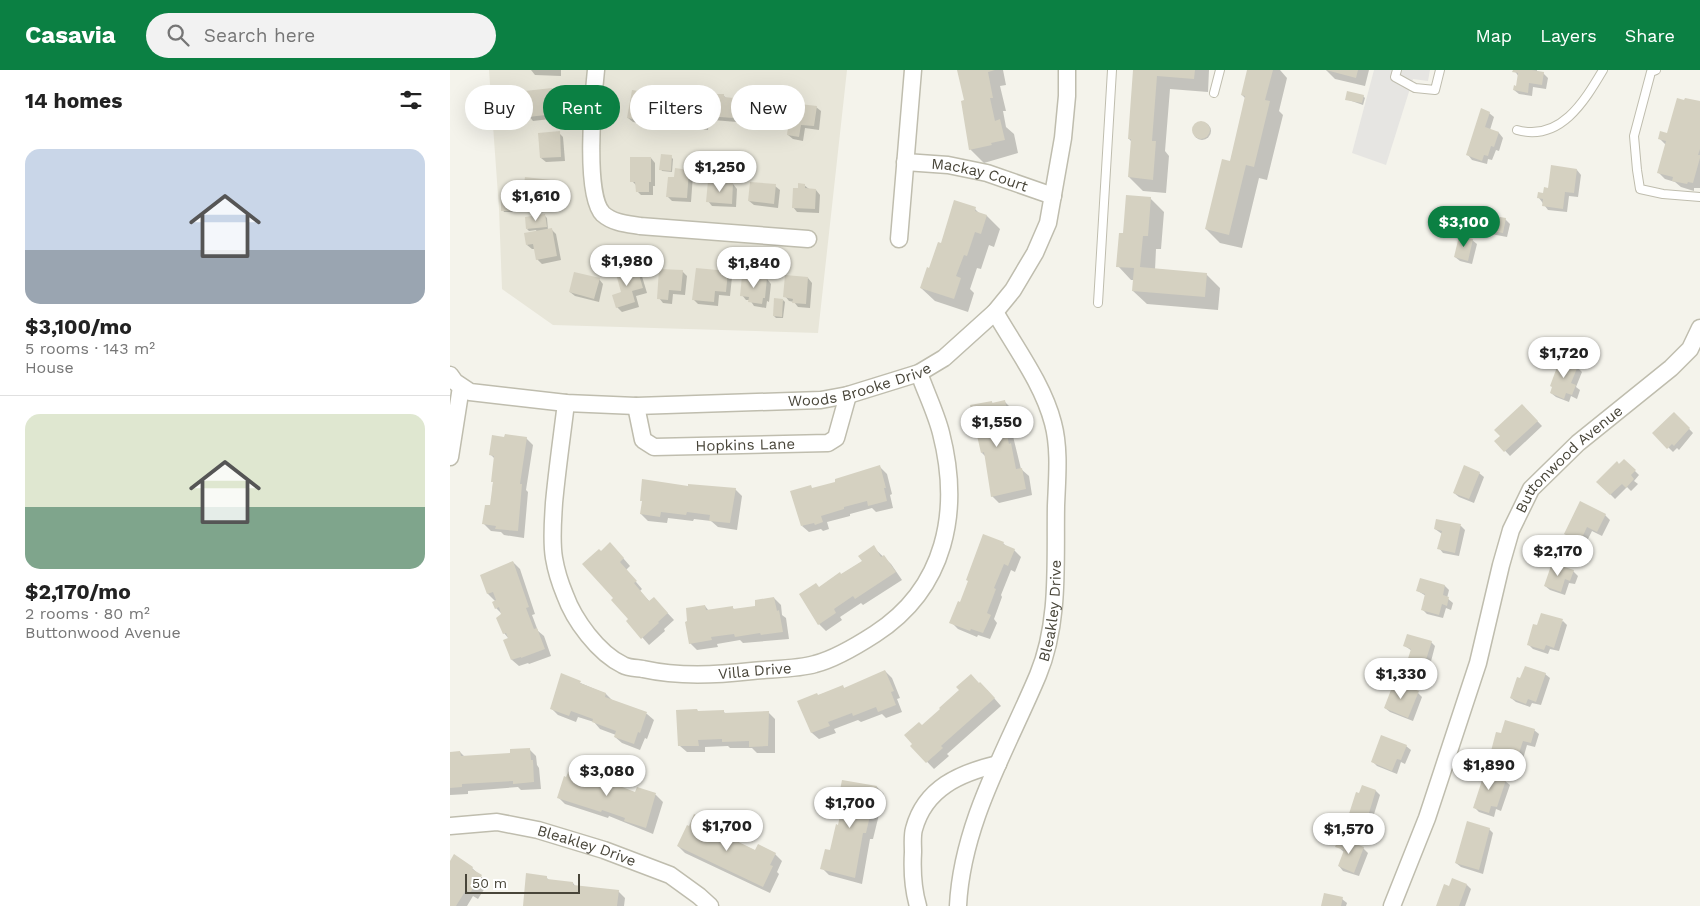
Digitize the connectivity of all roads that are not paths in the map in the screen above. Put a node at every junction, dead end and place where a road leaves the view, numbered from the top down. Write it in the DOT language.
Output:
graph roads {
  1 [pos="596,70"];
  2 [pos="913,70"];
  3 [pos="1067,70"];
  4 [pos="1112,70"];
  5 [pos="1220,70"];
  6 [pos="1396,70"];
  7 [pos="1440,70"];
  8 [pos="1604,70"];
  9 [pos="1656,70"];
  10 [pos="1214,93"];
  11 [pos="1517,130"];
  12 [pos="904,162"];
  13 [pos="1053,196"];
  14 [pos="1700,197"];
  15 [pos="899,239"];
  16 [pos="808,240"];
  17 [pos="1098,303"];
  18 [pos="995,312"];
  19 [pos="1700,328"];
  20 [pos="919,373"];
  21 [pos="456,381"];
  22 [pos="848,395"];
  23 [pos="566,403"];
  24 [pos="636,406"];
  25 [pos="450,457"];
  26 [pos="998,764"];
  27 [pos="450,826"];
  28 [pos="710,906"];
  29 [pos="918,906"];
  30 [pos="958,906"];
  31 [pos="1392,906"];
  1 -- 16 [label="street"];
  2 -- 12 [label="street"];
  3 -- 13 [label="street, Woods Brooke Drive"];
  4 -- 17 [label="lane"];
  5 -- 10 [label="lane"];
  6 -- 7 [label="lane"];
  8 -- 11 [label="lane"];
  9 -- 14 [label="lane"];
  12 -- 13 [label="street, Mackay Court"];
  12 -- 15 [label="street"];
  13 -- 18 [label="street, Woods Brooke Drive"];
  18 -- 20 [label="street, Woods Brooke Drive"];
  18 -- 26 [label="street, Bleakley Drive"];
  19 -- 31 [label="street, Buttonwood Avenue"];
  20 -- 22 [label="street, Woods Brooke Drive"];
  20 -- 23 [label="street, Villa Drive"];
  21 -- 23 [label="street, Woods Brooke Drive"];
  21 -- 25 [label="street"];
  22 -- 24 [label="street, Woods Brooke Drive"];
  22 -- 24 [label="street, Hopkins Lane"];
  23 -- 24 [label="street, Woods Brooke Drive"];
  26 -- 29 [label="street"];
  26 -- 30 [label="street, Bleakley Drive"];
  27 -- 28 [label="street, Bleakley Drive"];
}
